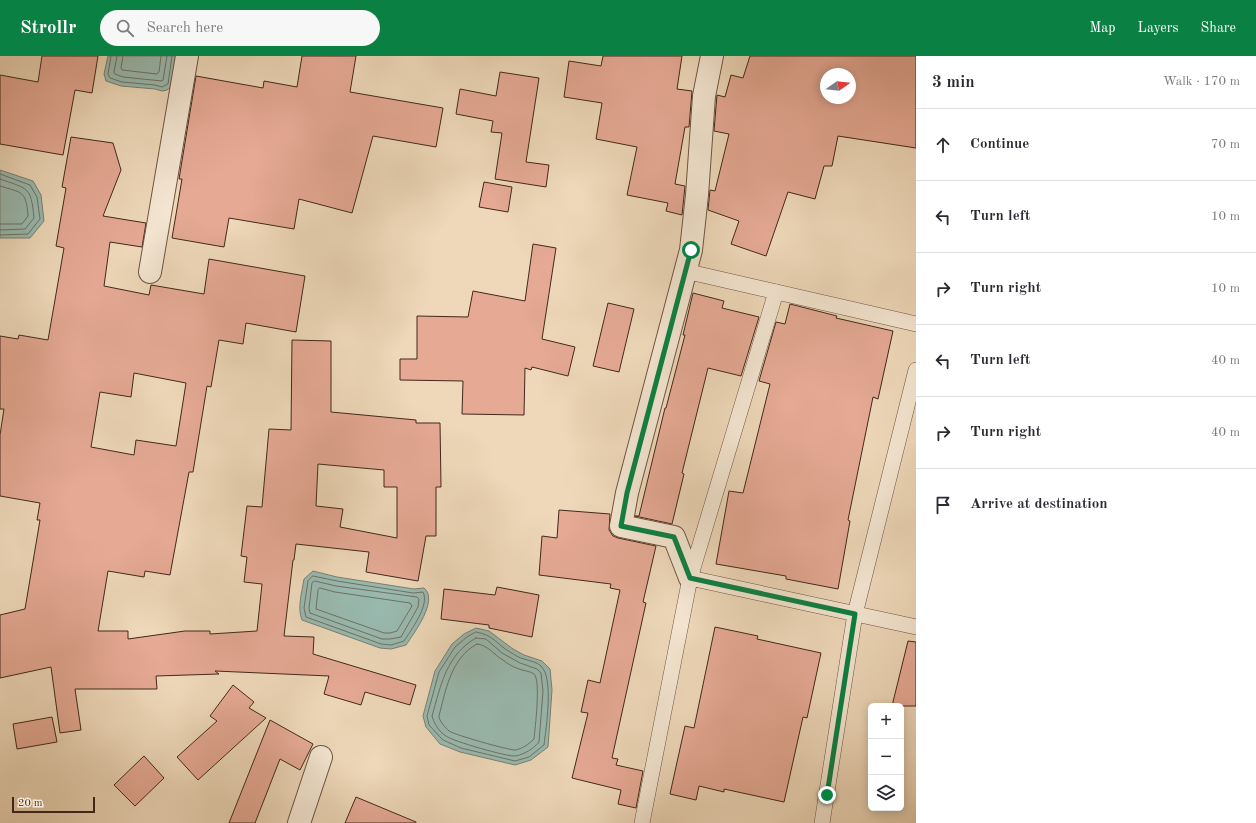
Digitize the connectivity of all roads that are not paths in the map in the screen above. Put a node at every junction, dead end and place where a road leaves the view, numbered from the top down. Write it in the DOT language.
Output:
graph roads {
  1 [pos="187,56"];
  2 [pos="712,56"];
  3 [pos="685,271"];
  4 [pos="150,272"];
  5 [pos="776,292"];
  6 [pos="916,324"];
  7 [pos="916,370"];
  8 [pos="690,578"];
  9 [pos="855,614"];
  10 [pos="916,627"];
  11 [pos="321,757"];
  12 [pos="299,823"];
  13 [pos="642,823"];
  14 [pos="822,823"];
  1 -- 4 [label="street"];
  2 -- 3 [label="street"];
  3 -- 5 [label="lane"];
  3 -- 8 [label="street"];
  5 -- 6 [label="lane"];
  5 -- 8 [label="lane"];
  7 -- 9 [label="lane"];
  8 -- 9 [label="lane"];
  8 -- 13 [label="lane"];
  9 -- 10 [label="lane"];
  9 -- 14 [label="lane"];
  11 -- 12 [label="street"];
}
